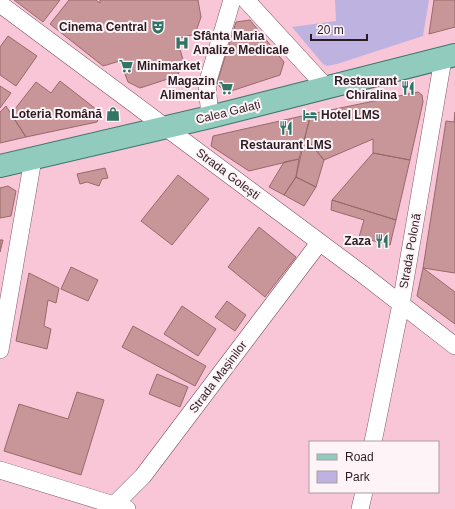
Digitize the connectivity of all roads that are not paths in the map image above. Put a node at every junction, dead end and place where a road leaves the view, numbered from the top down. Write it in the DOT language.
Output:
graph roads {
  1 [pos="232,0"];
  2 [pos="246,0"];
  3 [pos="0,4"];
  4 [pos="449,57"];
  5 [pos="326,88"];
  6 [pos="210,117"];
  7 [pos="165,127"];
  8 [pos="33,159"];
  9 [pos="0,166"];
  10 [pos="319,243"];
  11 [pos="401,304"];
  12 [pos="455,346"];
  13 [pos="0,350"];
  14 [pos="373,441"];
  15 [pos="0,470"];
  16 [pos="364,493"];
  17 [pos="118,508"];
  18 [pos="360,509"];
  1 -- 6 [label="street"];
  2 -- 5 [label="street"];
  3 -- 7 [label="street, Strada Golești"];
  4 -- 5 [label="main road, Calea Galați"];
  4 -- 11 [label="street, Strada Polonă"];
  5 -- 6 [label="main road, Calea Galați"];
  6 -- 7 [label="main road, Calea Galați"];
  7 -- 8 [label="main road, Calea Galați"];
  7 -- 10 [label="street, Strada Golești"];
  8 -- 9 [label="main road, Calea Galați"];
  8 -- 13 [label="street"];
  10 -- 11 [label="street, Strada Golești"];
  10 -- 17 [label="street, Strada Mașinilor"];
  11 -- 12 [label="street, Strada Golești"];
  11 -- 14 [label="street, Strada Polonă"];
  15 -- 17 [label="street"];
  16 -- 18 [label="street"];
}
